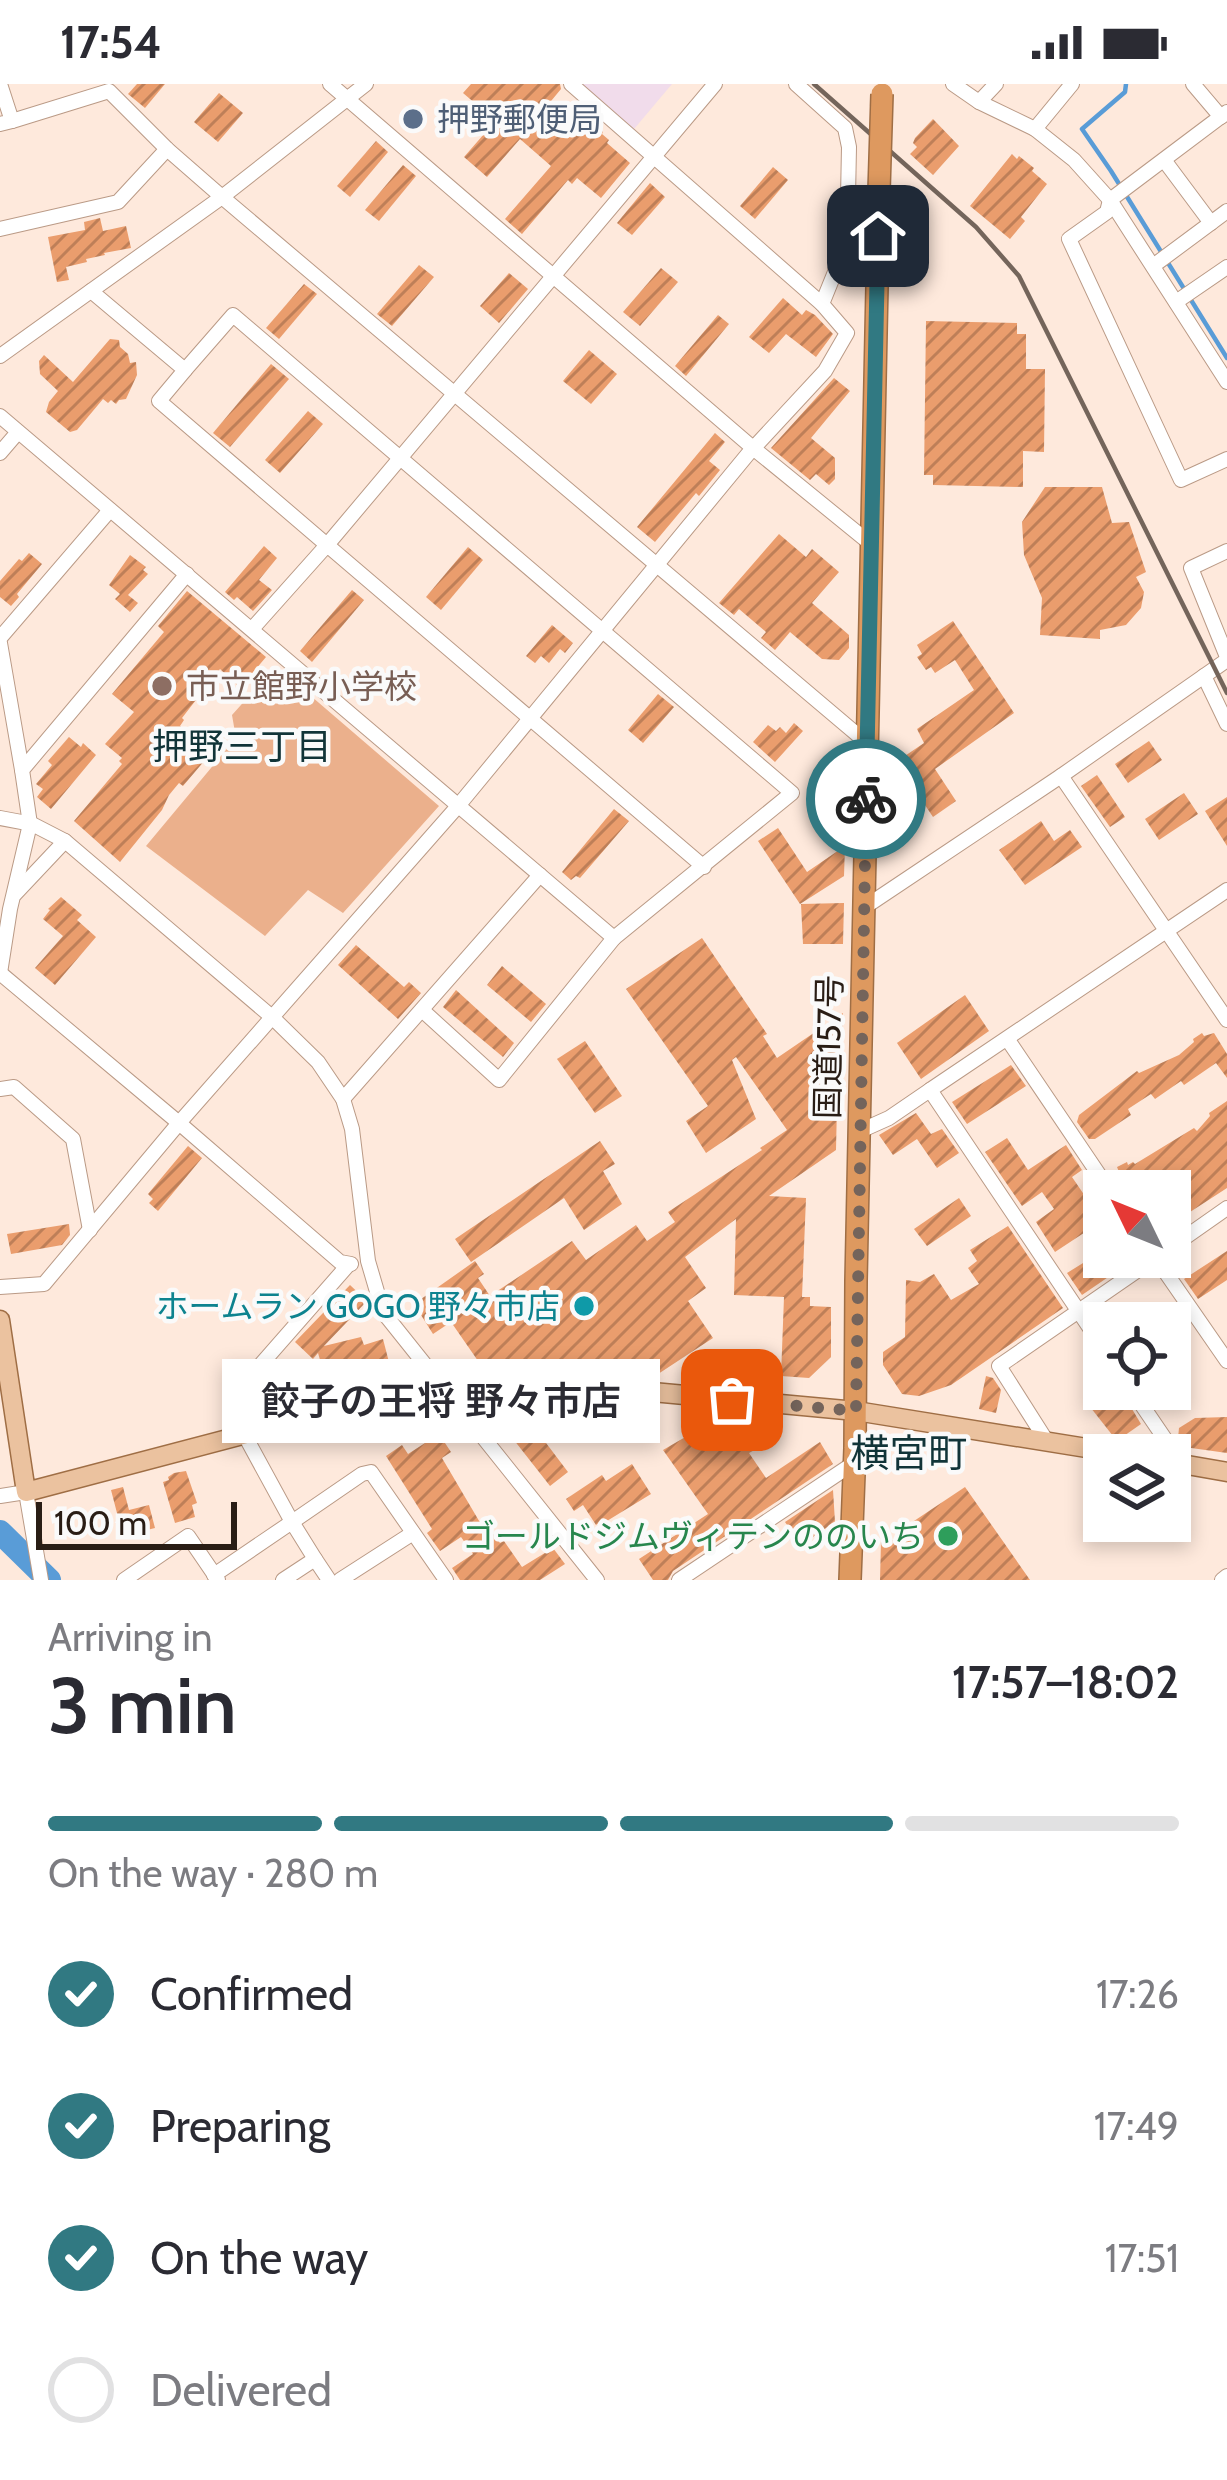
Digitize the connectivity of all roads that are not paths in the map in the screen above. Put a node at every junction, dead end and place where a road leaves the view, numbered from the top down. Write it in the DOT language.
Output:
graph roads {
  1 [pos="0,84"];
  2 [pos="330,84"];
  3 [pos="366,84"];
  4 [pos="571,84"];
  5 [pos="715,84"];
  6 [pos="796,84"];
  7 [pos="953,84"];
  8 [pos="996,84"];
  9 [pos="1072,84"];
  10 [pos="1193,84"];
  11 [pos="112,88"];
  12 [pos="882,89"];
  13 [pos="347,99"];
  14 [pos="979,102"];
  15 [pos="1224,114"];
  16 [pos="6,122"];
  17 [pos="1035,129"];
  18 [pos="167,149"];
  19 [pos="654,157"];
  20 [pos="1164,160"];
  21 [pos="1119,193"];
  22 [pos="222,196"];
  23 [pos="1227,212"];
  24 [pos="1211,223"];
  25 [pos="0,229"];
  26 [pos="1161,260"];
  27 [pos="1225,273"];
  28 [pos="553,275"];
  29 [pos="92,291"];
  30 [pos="1185,296"];
  31 [pos="822,304"];
  32 [pos="0,356"];
  33 [pos="184,370"];
  34 [pos="1227,382"];
  35 [pos="454,393"];
  36 [pos="0,416"];
  37 [pos="18,432"];
  38 [pos="753,448"];
  39 [pos="0,453"];
  40 [pos="400,458"];
  41 [pos="1227,459"];
  42 [pos="110,510"];
  43 [pos="871,544"];
  44 [pos="327,545"];
  45 [pos="1227,551"];
  46 [pos="656,564"];
  47 [pos="187,574"];
  48 [pos="252,629"];
  49 [pos="601,630"];
  50 [pos="0,641"];
  51 [pos="1227,659"];
  52 [pos="1204,676"];
  53 [pos="529,718"];
  54 [pos="1227,724"];
  55 [pos="866,742"];
  56 [pos="22,770"];
  57 [pos="1061,776"];
  58 [pos="458,806"];
  59 [pos="0,818"];
  60 [pos="30,824"];
  61 [pos="65,841"];
  62 [pos="704,867"];
  63 [pos="540,875"];
  64 [pos="1227,890"];
  65 [pos="12,897"];
  66 [pos="865,907"];
  67 [pos="1166,931"];
  68 [pos="614,938"];
  69 [pos="0,974"];
  70 [pos="422,1010"];
  71 [pos="272,1017"];
  72 [pos="1227,1020"];
  73 [pos="1008,1040"];
  74 [pos="0,1089"];
  75 [pos="930,1090"];
  76 [pos="343,1100"];
  77 [pos="179,1123"];
  78 [pos="860,1131"];
  79 [pos="1096,1170"];
  80 [pos="1227,1208"];
  81 [pos="90,1230"];
  82 [pos="1191,1233"];
  83 [pos="368,1261"];
  84 [pos="349,1264"];
  85 [pos="1126,1278"];
  86 [pos="1170,1278"];
  87 [pos="0,1287"];
  88 [pos="1078,1312"];
  89 [pos="1083,1319"];
  90 [pos="0,1326"];
  91 [pos="1227,1361"];
  92 [pos="448,1393"];
  93 [pos="856,1411"];
  94 [pos="244,1434"];
  95 [pos="1046,1440"];
  96 [pos="1083,1447"];
  97 [pos="854,1463"];
  98 [pos="1191,1466"];
  99 [pos="1227,1472"];
  100 [pos="26,1492"];
  101 [pos="0,1496"];
  102 [pos="292,1522"];
  103 [pos="413,1533"];
  104 [pos="315,1558"];
  105 [pos="216,1578"];
  106 [pos="41,1580"];
  107 [pos="124,1580"];
  108 [pos="283,1580"];
  109 [pos="329,1580"];
  110 [pos="340,1580"];
  111 [pos="446,1580"];
  112 [pos="598,1580"];
  113 [pos="679,1580"];
  114 [pos="850,1580"];
  1 -- 16 [label="street"];
  2 -- 13 [label="street"];
  3 -- 13 [label="street"];
  4 -- 19 [label="street"];
  5 -- 19 [label="street"];
  6 -- 31 [label="street"];
  7 -- 14 [label="street"];
  8 -- 14 [label="street"];
  9 -- 17 [label="street"];
  10 -- 15 [label="street"];
  11 -- 16 [label="street"];
  11 -- 18 [label="street"];
  12 -- 43 [label="highway, 国道157号, bridge"];
  13 -- 22 [label="street"];
  13 -- 28 [label="street"];
  14 -- 17 [label="street"];
  15 -- 20 [label="street"];
  17 -- 21 [label="street"];
  18 -- 22 [label="street"];
  18 -- 25 [label="street"];
  19 -- 28 [label="street"];
  19 -- 31 [label="street"];
  20 -- 21 [label="street"];
  20 -- 24 [label="street"];
  21 -- 26 [label="street"];
  21 -- 41 [label="street"];
  22 -- 29 [label="street"];
  22 -- 35 [label="street"];
  23 -- 24 [label="street"];
  24 -- 26 [label="street"];
  26 -- 30 [label="street"];
  27 -- 30 [label="street"];
  28 -- 35 [label="street"];
  28 -- 38 [label="street"];
  29 -- 32 [label="street"];
  29 -- 33 [label="street"];
  30 -- 34 [label="street"];
  31 -- 38 [label="street"];
  33 -- 40 [label="street"];
  33 -- 44 [label="street"];
  35 -- 40 [label="street"];
  35 -- 46 [label="street"];
  36 -- 37 [label="street"];
  37 -- 39 [label="street"];
  37 -- 42 [label="street"];
  38 -- 43 [label="street"];
  38 -- 46 [label="street"];
  40 -- 44 [label="street"];
  40 -- 49 [label="street"];
  42 -- 47 [label="street"];
  42 -- 50 [label="street"];
  43 -- 55 [label="highway, 国道157号"];
  44 -- 48 [label="street"];
  44 -- 53 [label="street"];
  45 -- 51 [label="street"];
  46 -- 49 [label="street"];
  46 -- 55 [label="street"];
  47 -- 48 [label="street"];
  47 -- 56 [label="street"];
  48 -- 58 [label="street"];
  49 -- 53 [label="street"];
  49 -- 62 [label="street"];
  50 -- 56 [label="street"];
  51 -- 52 [label="street"];
  52 -- 54 [label="street"];
  52 -- 57 [label="street"];
  53 -- 58 [label="street"];
  53 -- 62 [label="street"];
  55 -- 66 [label="highway, 国道157号"];
  56 -- 60 [label="street"];
  57 -- 66 [label="street"];
  57 -- 67 [label="street"];
  58 -- 63 [label="street"];
  58 -- 71 [label="street"];
  59 -- 60 [label="street"];
  60 -- 61 [label="street"];
  60 -- 65 [label="street"];
  61 -- 65 [label="street"];
  61 -- 71 [label="street"];
  62 -- 68 [label="street"];
  63 -- 68 [label="street"];
  63 -- 70 [label="street"];
  64 -- 67 [label="street"];
  65 -- 69 [label="street"];
  66 -- 78 [label="highway, 国道157号"];
  67 -- 72 [label="street"];
  67 -- 73 [label="street"];
  68 -- 70 [label="street"];
  69 -- 77 [label="street"];
  70 -- 76 [label="street"];
  71 -- 76 [label="street"];
  71 -- 77 [label="street"];
  73 -- 75 [label="street"];
  73 -- 79 [label="street"];
  74 -- 81 [label="street"];
  75 -- 78 [label="street"];
  75 -- 88 [label="street"];
  76 -- 83 [label="street"];
  77 -- 81 [label="street"];
  77 -- 84 [label="street"];
  78 -- 93 [label="highway, 国道157号"];
  80 -- 82 [label="street"];
  81 -- 87 [label="street"];
  83 -- 84 [label="street"];
  83 -- 92 [label="street"];
  84 -- 94 [label="street"];
  85 -- 88 [label="street"];
  86 -- 91 [label="street"];
  88 -- 89 [label="street"];
  88 -- 95 [label="street"];
  90 -- 100 [label="main road"];
  92 -- 93 [label="main road"];
  92 -- 94 [label="main road"];
  92 -- 112 [label="street"];
  93 -- 95 [label="main road"];
  93 -- 97 [label="highway, 国道157号"];
  94 -- 100 [label="main road"];
  94 -- 102 [label="street"];
  95 -- 96 [label="main road"];
  97 -- 113 [label="street"];
  97 -- 114 [label="highway, 国道157号"];
  98 -- 99 [label="main road"];
  100 -- 101 [label="street"];
  100 -- 106 [label="street"];
  102 -- 103 [label="street"];
  102 -- 104 [label="street"];
  102 -- 105 [label="street"];
  103 -- 110 [label="street"];
  103 -- 111 [label="street"];
  104 -- 108 [label="street"];
  104 -- 109 [label="street"];
  105 -- 107 [label="street"];
}
